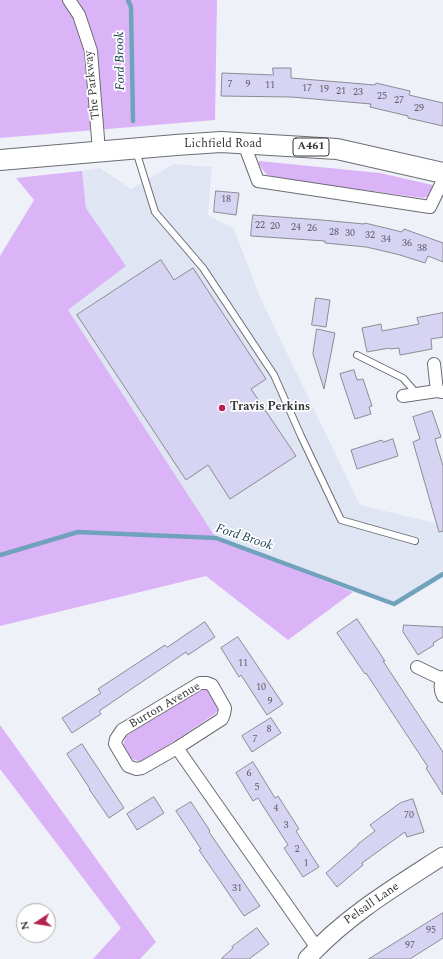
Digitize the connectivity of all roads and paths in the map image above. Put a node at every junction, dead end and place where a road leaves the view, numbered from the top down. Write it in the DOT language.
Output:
graph roads {
  1 [pos="69,0"];
  2 [pos="244,144"];
  3 [pos="135,148"];
  4 [pos="99,151"];
  5 [pos="0,160"];
  6 [pos="443,173"];
  7 [pos="443,180"];
  8 [pos="357,355"];
  9 [pos="434,364"];
  10 [pos="440,392"];
  11 [pos="417,394"];
  12 [pos="403,396"];
  13 [pos="415,541"];
  14 [pos="417,667"];
  15 [pos="443,678"];
  16 [pos="443,696"];
  17 [pos="177,748"];
  18 [pos="443,856"];
  19 [pos="312,953"];
  1 -- 4 [label="street, The Parkway"];
  2 -- 3 [label="highway, Lichfield Road / A461"];
  2 -- 6 [label="highway, Lichfield Road / A461"];
  2 -- 7 [label="street"];
  3 -- 4 [label="highway, Lichfield Road / A461"];
  3 -- 13 [label="lane"];
  4 -- 5 [label="highway, Lichfield Road / A461"];
  8 -- 11 [label="lane"];
  9 -- 10 [label="street"];
  10 -- 11 [label="street"];
  11 -- 12 [label="street"];
  14 -- 15 [label="street"];
  15 -- 16 [label="street"];
  17 -- 17 [label="street, Burton Avenue"];
  17 -- 19 [label="street"];
  18 -- 19 [label="main road, Pelsall Lane"];
}
